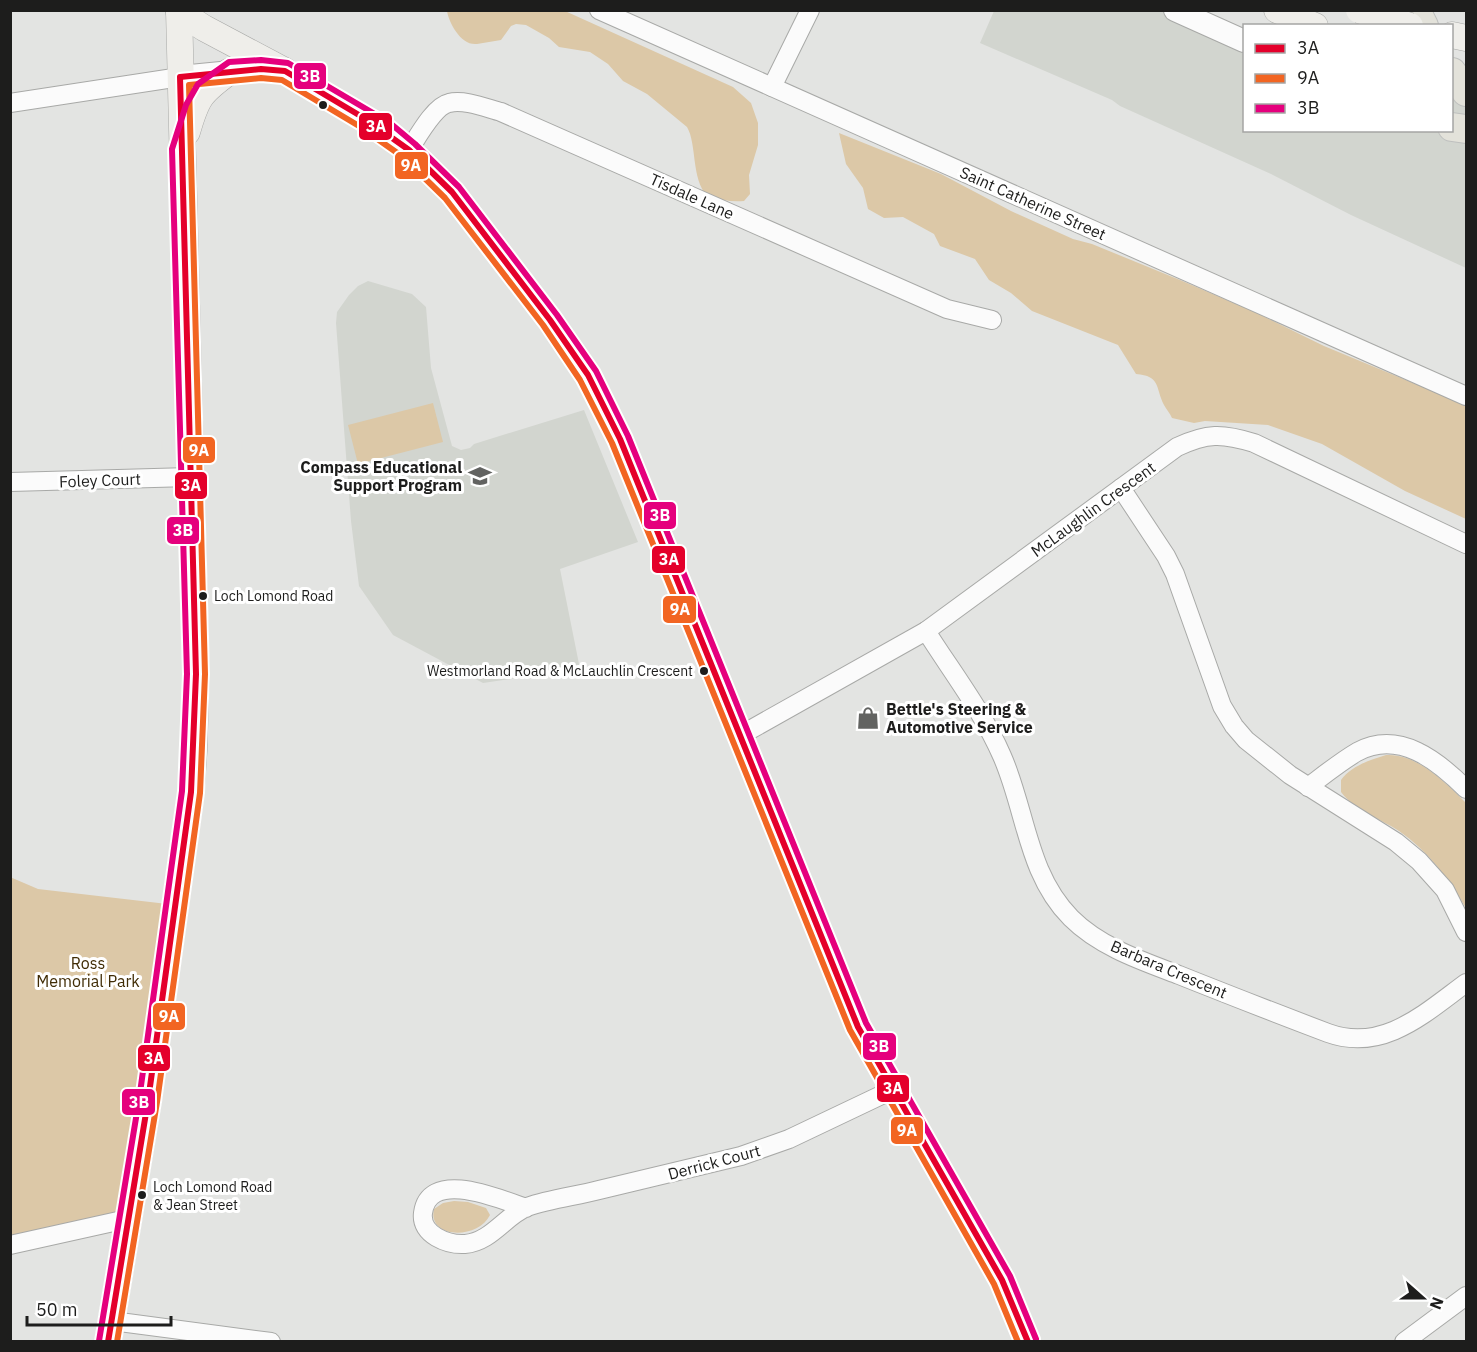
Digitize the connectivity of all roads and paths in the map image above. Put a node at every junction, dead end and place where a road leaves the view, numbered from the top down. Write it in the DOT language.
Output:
graph roads {
  1 [pos="599,10"];
  2 [pos="810,10"];
  3 [pos="1175,10"];
  4 [pos="1277,10"];
  5 [pos="1359,10"];
  6 [pos="1416,10"];
  7 [pos="179,11"];
  8 [pos="1310,24"];
  9 [pos="1403,24"];
  10 [pos="1423,24"];
  11 [pos="1243,40"];
  12 [pos="230,71"];
  13 [pos="285,71"];
  14 [pos="180,77"];
  15 [pos="772,87"];
  16 [pos="10,103"];
  17 [pos="181,150"];
  18 [pos="409,150"];
  19 [pos="992,320"];
  20 [pos="1467,396"];
  21 [pos="190,477"];
  22 [pos="10,482"];
  23 [pos="1121,488"];
  24 [pos="1467,544"];
  25 [pos="926,631"];
  26 [pos="741,735"];
  27 [pos="1308,787"];
  28 [pos="1467,789"];
  29 [pos="1467,932"];
  30 [pos="1467,983"];
  31 [pos="892,1090"];
  32 [pos="526,1208"];
  33 [pos="128,1220"];
  34 [pos="10,1245"];
  35 [pos="1467,1296"];
  36 [pos="110,1331"];
  37 [pos="271,1341"];
  38 [pos="1028,1341"];
  39 [pos="1404,1341"];
  1 -- 15 [label="street, Saint Catherine Street"];
  2 -- 15 [label="street"];
  3 -- 11 [label="street"];
  4 -- 8 [label="main road"];
  5 -- 9 [label="main road, bridge"];
  6 -- 10 [label="main road"];
  7 -- 13 [label="main road"];
  7 -- 14 [label="main road"];
  12 -- 13 [label="street"];
  12 -- 14 [label="street"];
  12 -- 17 [label="main road"];
  13 -- 18 [label="street"];
  14 -- 16 [label="street"];
  14 -- 17 [label="main road"];
  15 -- 20 [label="street, Saint Catherine Street"];
  17 -- 21 [label="main road"];
  18 -- 19 [label="street, Tisdale Lane"];
  18 -- 26 [label="street"];
  21 -- 22 [label="street, Foley Court"];
  21 -- 33 [label="main road"];
  23 -- 24 [label="street, McLaughlin Crescent"];
  23 -- 25 [label="street, McLaughlin Crescent"];
  23 -- 27 [label="street"];
  25 -- 26 [label="street, McLaughlin Crescent"];
  25 -- 30 [label="street, Barbara Crescent"];
  26 -- 31 [label="street"];
  27 -- 28 [label="street"];
  27 -- 29 [label="street"];
  31 -- 32 [label="street, Derrick Court"];
  31 -- 38 [label="street"];
  32 -- 32 [label="street, Derrick Court"];
  33 -- 34 [label="street"];
  33 -- 36 [label="main road"];
  35 -- 39 [label="street"];
  36 -- 37 [label="street"];
}
